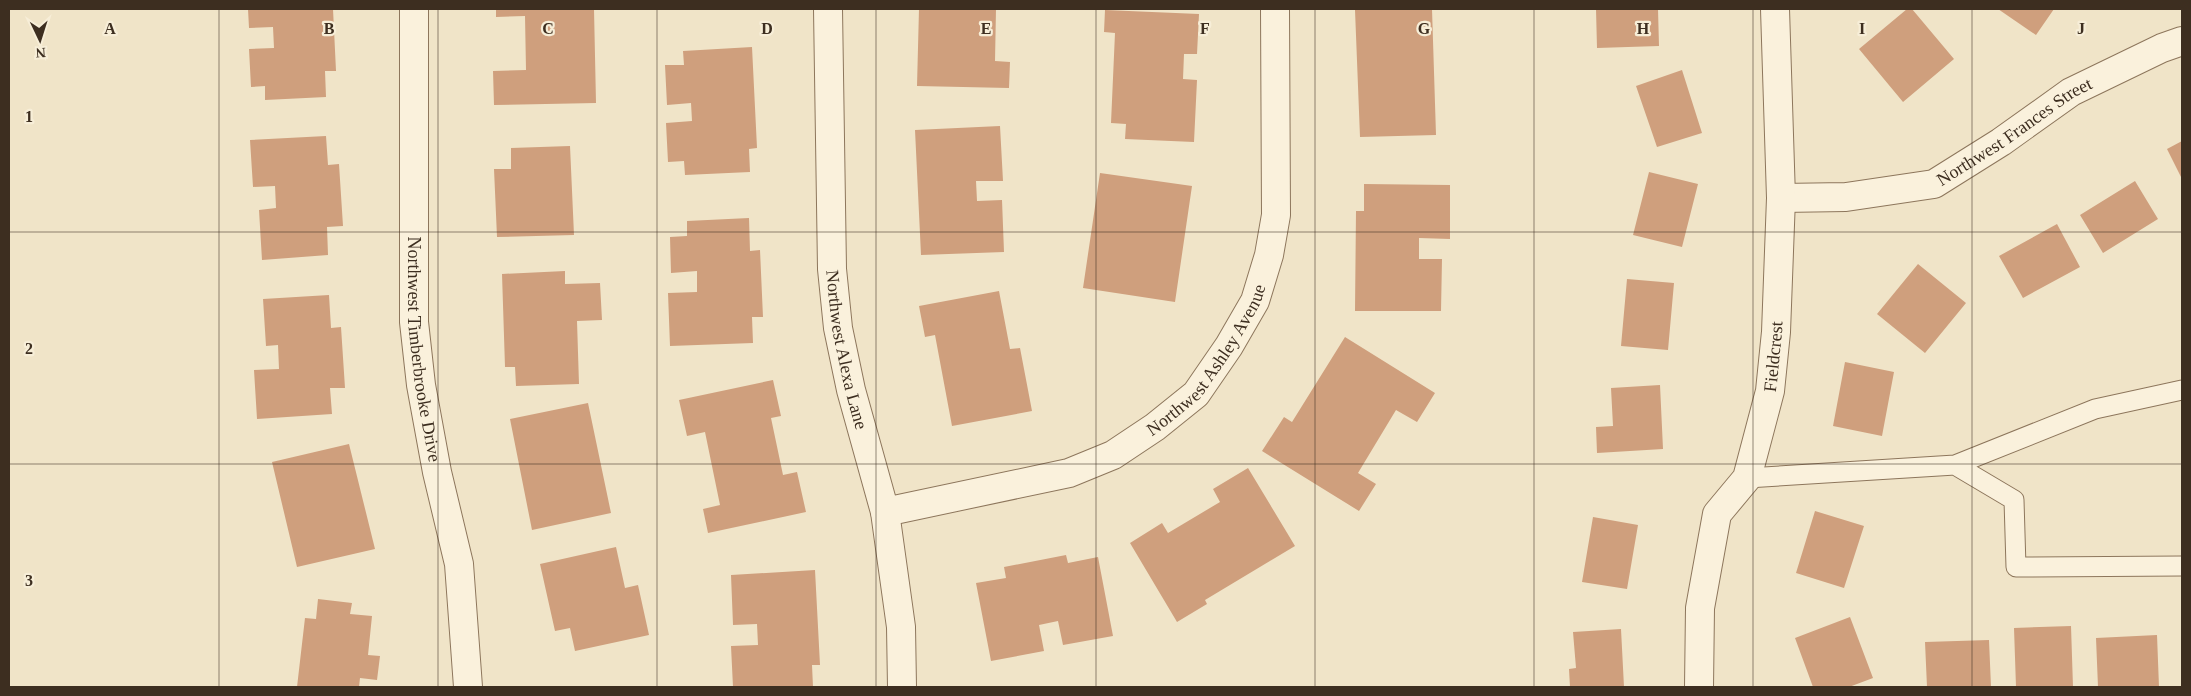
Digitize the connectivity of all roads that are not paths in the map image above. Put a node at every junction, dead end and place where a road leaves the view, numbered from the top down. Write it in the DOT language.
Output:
graph roads {
  1 [pos="414,9"];
  2 [pos="828,9"];
  3 [pos="1275,9"];
  4 [pos="1775,9"];
  5 [pos="2182,41"];
  6 [pos="1781,198"];
  7 [pos="2182,390"];
  8 [pos="1955,465"];
  9 [pos="1747,478"];
  10 [pos="885,512"];
  11 [pos="2182,566"];
  12 [pos="468,687"];
  13 [pos="902,687"];
  14 [pos="1699,687"];
  1 -- 12 [label="street, Northwest Timberbrooke Drive"];
  2 -- 10 [label="street, Northwest Alexa Lane"];
  3 -- 10 [label="street, Northwest Ashley Avenue"];
  4 -- 6 [label="street, Fieldcrest"];
  5 -- 6 [label="street, Northwest Frances Street"];
  6 -- 9 [label="street, Fieldcrest"];
  7 -- 8 [label="lane"];
  8 -- 9 [label="lane"];
  8 -- 11 [label="lane"];
  9 -- 14 [label="street, Fieldcrest"];
  10 -- 13 [label="street, Northwest Alexa Lane"];
}
